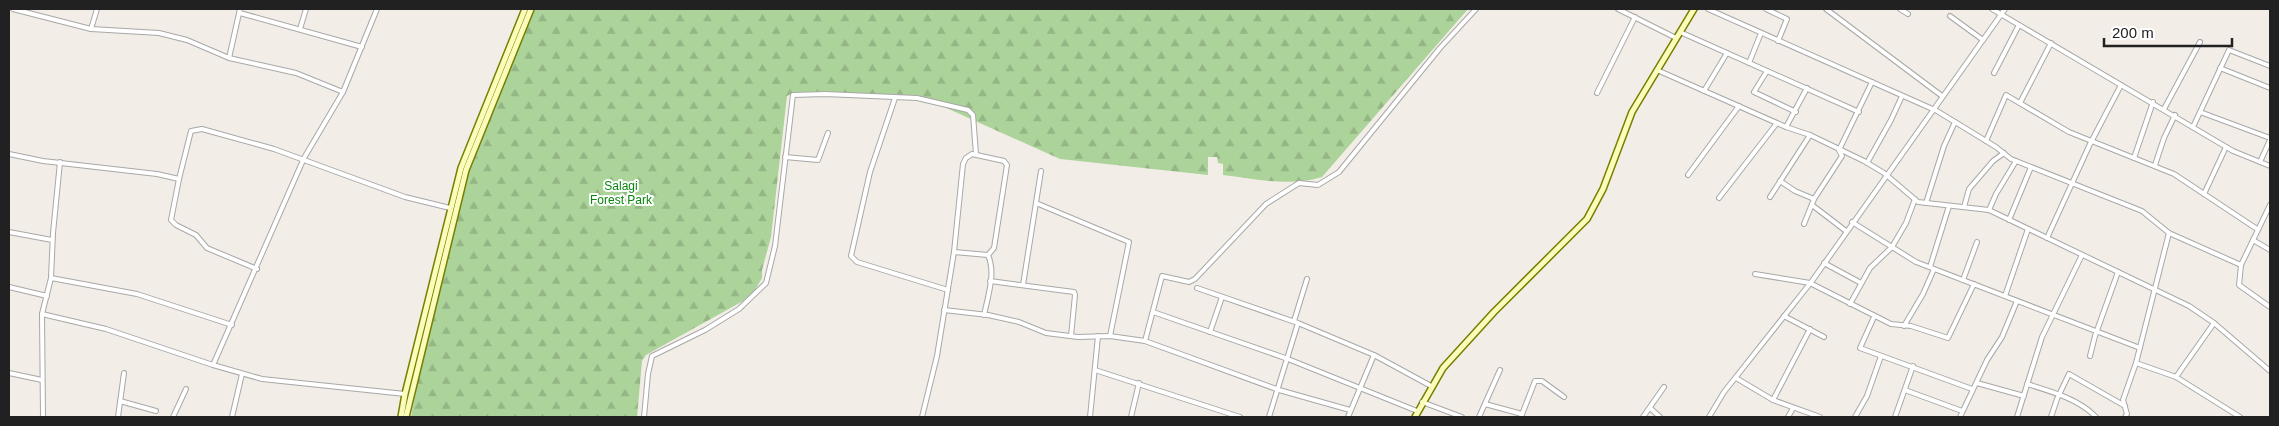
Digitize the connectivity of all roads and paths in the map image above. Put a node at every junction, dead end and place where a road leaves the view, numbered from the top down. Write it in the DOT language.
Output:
graph roads {
  1 [pos="13,9"];
  2 [pos="98,9"];
  3 [pos="306,9"];
  4 [pos="377,9"];
  5 [pos="525,9"];
  6 [pos="531,9"];
  7 [pos="1476,9"];
  8 [pos="1618,9"];
  9 [pos="1694,9"];
  10 [pos="1708,9"];
  11 [pos="1766,9"];
  12 [pos="1826,9"];
  13 [pos="1900,9"];
  14 [pos="1992,9"];
  15 [pos="2005,9"];
  16 [pos="240,11"];
  17 [pos="1908,14"];
  18 [pos="2001,15"];
  19 [pos="1950,16"];
  20 [pos="1635,17"];
  21 [pos="2020,26"];
  22 [pos="91,29"];
  23 [pos="300,29"];
  24 [pos="1680,32"];
  25 [pos="1761,33"];
  26 [pos="1676,38"];
  27 [pos="1983,40"];
  28 [pos="1778,41"];
  29 [pos="2200,42"];
  30 [pos="2051,43"];
  31 [pos="362,47"];
  32 [pos="1727,53"];
  33 [pos="229,58"];
  34 [pos="1749,63"];
  35 [pos="2270,66"];
  36 [pos="2220,68"];
  37 [pos="1657,70"];
  38 [pos="1767,71"];
  39 [pos="1994,73"];
  40 [pos="1872,82"];
  41 [pos="2121,85"];
  42 [pos="1807,88"];
  43 [pos="2270,88"];
  44 [pos="1704,91"];
  45 [pos="343,92"];
  46 [pos="1597,93"];
  47 [pos="1902,96"];
  48 [pos="1942,96"];
  49 [pos="895,98"];
  50 [pos="2153,102"];
  51 [pos="2020,103"];
  52 [pos="1739,106"];
  53 [pos="2164,109"];
  54 [pos="1933,110"];
  55 [pos="1796,112"];
  56 [pos="1859,112"];
  57 [pos="2200,112"];
  58 [pos="2175,115"];
  59 [pos="1955,122"];
  60 [pos="1778,123"];
  61 [pos="1786,127"];
  62 [pos="2193,127"];
  63 [pos="828,134"];
  64 [pos="1810,135"];
  65 [pos="2270,139"];
  66 [pos="1986,141"];
  67 [pos="2091,142"];
  68 [pos="2226,147"];
  69 [pos="1839,150"];
  70 [pos="2004,153"];
  71 [pos="9,154"];
  72 [pos="976,154"];
  73 [pos="785,157"];
  74 [pos="304,158"];
  75 [pos="2134,158"];
  76 [pos="2016,161"];
  77 [pos="60,162"];
  78 [pos="2260,162"];
  79 [pos="1867,163"];
  80 [pos="2155,165"];
  81 [pos="2270,166"];
  82 [pos="2031,167"];
  83 [pos="1041,171"];
  84 [pos="1886,174"];
  85 [pos="1688,175"];
  86 [pos="179,179"];
  87 [pos="1780,181"];
  88 [pos="2072,182"];
  89 [pos="2204,194"];
  90 [pos="1770,197"];
  91 [pos="1719,198"];
  92 [pos="1814,198"];
  93 [pos="1915,200"];
  94 [pos="1036,203"];
  95 [pos="1926,203"];
  96 [pos="1812,206"];
  97 [pos="1949,206"];
  98 [pos="2270,206"];
  99 [pos="1964,207"];
  100 [pos="450,208"];
  101 [pos="1989,210"];
  102 [pos="2009,220"];
  103 [pos="1852,222"];
  104 [pos="1804,224"];
  105 [pos="2028,229"];
  106 [pos="2258,229"];
  107 [pos="1846,231"];
  108 [pos="9,232"];
  109 [pos="2169,233"];
  110 [pos="2046,238"];
  111 [pos="52,240"];
  112 [pos="2253,240"];
  113 [pos="1977,242"];
  114 [pos="1892,247"];
  115 [pos="2270,250"];
  116 [pos="954,252"];
  117 [pos="988,255"];
  118 [pos="2082,255"];
  119 [pos="1824,263"];
  120 [pos="2241,265"];
  121 [pos="1932,268"];
  122 [pos="257,269"];
  123 [pos="2118,272"];
  124 [pos="1755,274"];
  125 [pos="51,278"];
  126 [pos="1307,279"];
  127 [pos="1963,280"];
  128 [pos="990,281"];
  129 [pos="1810,283"];
  130 [pos="1861,283"];
  131 [pos="1974,284"];
  132 [pos="1023,285"];
  133 [pos="9,287"];
  134 [pos="1197,288"];
  135 [pos="948,290"];
  136 [pos="2154,290"];
  137 [pos="47,296"];
  138 [pos="2005,296"];
  139 [pos="1222,297"];
  140 [pos="2017,301"];
  141 [pos="1850,304"];
  142 [pos="2270,307"];
  143 [pos="944,310"];
  144 [pos="1153,312"];
  145 [pos="42,314"];
  146 [pos="984,314"];
  147 [pos="2053,315"];
  148 [pos="1784,316"];
  149 [pos="1874,317"];
  150 [pos="1296,322"];
  151 [pos="2214,323"];
  152 [pos="232,324"];
  153 [pos="1904,326"];
  154 [pos="1810,329"];
  155 [pos="1210,332"];
  156 [pos="2096,332"];
  157 [pos="1070,336"];
  158 [pos="1098,336"];
  159 [pos="1110,336"];
  160 [pos="1824,337"];
  161 [pos="1145,341"];
  162 [pos="2140,348"];
  163 [pos="1374,355"];
  164 [pos="1881,356"];
  165 [pos="2090,356"];
  166 [pos="1288,359"];
  167 [pos="2136,363"];
  168 [pos="213,365"];
  169 [pos="1913,366"];
  170 [pos="1095,370"];
  171 [pos="1500,370"];
  172 [pos="2270,371"];
  173 [pos="124,373"];
  174 [pos="9,374"];
  175 [pos="242,374"];
  176 [pos="2176,377"];
  177 [pos="1736,378"];
  178 [pos="42,380"];
  179 [pos="1139,383"];
  180 [pos="1977,383"];
  181 [pos="2028,384"];
  182 [pos="1432,386"];
  183 [pos="1664,387"];
  184 [pos="1360,388"];
  185 [pos="186,389"];
  186 [pos="1972,389"];
  187 [pos="1279,390"];
  188 [pos="1905,390"];
  189 [pos="405,394"];
  190 [pos="2060,394"];
  191 [pos="2024,396"];
  192 [pos="1564,397"];
  193 [pos="1773,400"];
  194 [pos="120,401"];
  195 [pos="1422,402"];
  196 [pos="1485,404"];
  197 [pos="2125,406"];
  198 [pos="1650,408"];
  199 [pos="1793,408"];
  200 [pos="1350,410"];
  201 [pos="1962,411"];
  202 [pos="156,412"];
  203 [pos="1416,414"];
  204 [pos="1090,415"];
  205 [pos="1522,416"];
  206 [pos="1710,416"];
  207 [pos="2127,416"];
  208 [pos="43,417"];
  209 [pos="118,417"];
  210 [pos="173,417"];
  211 [pos="232,417"];
  212 [pos="401,417"];
  213 [pos="406,417"];
  214 [pos="644,417"];
  215 [pos="922,417"];
  216 [pos="1084,417"];
  217 [pos="1131,417"];
  218 [pos="1240,417"];
  219 [pos="1269,417"];
  220 [pos="1348,417"];
  221 [pos="1462,417"];
  222 [pos="1479,417"];
  223 [pos="1643,417"];
  224 [pos="1660,417"];
  225 [pos="1716,417"];
  226 [pos="1788,417"];
  227 [pos="1820,417"];
  228 [pos="1855,417"];
  229 [pos="1896,417"];
  230 [pos="1960,417"];
  231 [pos="2016,417"];
  232 [pos="2051,417"];
  233 [pos="2096,417"];
  234 [pos="2240,417"];
  1 -- 22 [label="street"];
  2 -- 22 [label="street"];
  3 -- 23 [label="street"];
  4 -- 31 [label="street"];
  5 -- 100 [label="street"];
  6 -- 213 [label="street"];
  7 -- 144 [label="street"];
  8 -- 20 [label="street"];
  9 -- 24 [label="street"];
  10 -- 25 [label="street"];
  11 -- 28 [label="street"];
  12 -- 48 [label="street"];
  13 -- 17 [label="street"];
  14 -- 18 [label="street"];
  15 -- 18 [label="street"];
  16 -- 23 [label="street"];
  16 -- 33 [label="street"];
  18 -- 21 [label="street"];
  18 -- 27 [label="street"];
  19 -- 27 [label="street"];
  20 -- 26 [label="street"];
  20 -- 46 [label="street"];
  21 -- 30 [label="street"];
  21 -- 39 [label="street"];
  22 -- 33 [label="street"];
  23 -- 31 [label="street"];
  24 -- 26 [label="street"];
  24 -- 32 [label="street"];
  25 -- 28 [label="street"];
  25 -- 34 [label="street"];
  26 -- 37 [label="street"];
  27 -- 48 [label="street"];
  28 -- 40 [label="street"];
  29 -- 53 [label="street"];
  30 -- 41 [label="street"];
  30 -- 51 [label="street"];
  31 -- 45 [label="street"];
  32 -- 34 [label="street"];
  32 -- 44 [label="street"];
  33 -- 45 [label="street"];
  34 -- 38 [label="street"];
  35 -- 36 [label="street"];
  36 -- 43 [label="street"];
  36 -- 57 [label="street"];
  37 -- 44 [label="street"];
  37 -- 182 [label="street"];
  38 -- 42 [label="street"];
  38 -- 55 [label="street"];
  40 -- 47 [label="street"];
  40 -- 56 [label="street"];
  41 -- 50 [label="street"];
  41 -- 67 [label="street"];
  42 -- 55 [label="street"];
  42 -- 56 [label="street"];
  44 -- 52 [label="street"];
  45 -- 74 [label="street"];
  47 -- 54 [label="street"];
  47 -- 79 [label="street"];
  48 -- 54 [label="street"];
  49 -- 72 [label="street"];
  49 -- 73 [label="street"];
  49 -- 135 [label="street"];
  50 -- 53 [label="street"];
  50 -- 75 [label="street"];
  51 -- 66 [label="street"];
  51 -- 67 [label="street"];
  52 -- 60 [label="street"];
  52 -- 85 [label="street"];
  53 -- 58 [label="street"];
  54 -- 59 [label="street"];
  54 -- 84 [label="street"];
  55 -- 61 [label="street"];
  56 -- 69 [label="street"];
  57 -- 62 [label="street"];
  57 -- 65 [label="street"];
  58 -- 62 [label="street"];
  58 -- 80 [label="street"];
  59 -- 66 [label="street"];
  59 -- 95 [label="street"];
  60 -- 61 [label="street"];
  60 -- 91 [label="street"];
  61 -- 64 [label="street"];
  62 -- 68 [label="street"];
  63 -- 73 [label="street"];
  64 -- 69 [label="street"];
  64 -- 87 [label="street"];
  65 -- 78 [label="street"];
  66 -- 70 [label="street"];
  67 -- 75 [label="street"];
  67 -- 88 [label="street"];
  68 -- 78 [label="street"];
  68 -- 89 [label="street"];
  69 -- 79 [label="street"];
  69 -- 92 [label="street"];
  70 -- 76 [label="street"];
  70 -- 99 [label="street"];
  71 -- 77 [label="street"];
  72 -- 116 [label="street"];
  72 -- 117 [label="street"];
  73 -- 214 [label="street"];
  74 -- 86 [label="street"];
  74 -- 100 [label="street"];
  74 -- 122 [label="street"];
  75 -- 80 [label="street"];
  76 -- 82 [label="street"];
  76 -- 101 [label="street"];
  77 -- 86 [label="street"];
  77 -- 111 [label="street"];
  78 -- 81 [label="street"];
  79 -- 84 [label="street"];
  80 -- 89 [label="street"];
  82 -- 88 [label="street"];
  82 -- 102 [label="street"];
  83 -- 94 [label="street"];
  84 -- 93 [label="street"];
  84 -- 103 [label="street"];
  86 -- 122 [label="street"];
  87 -- 90 [label="street"];
  87 -- 92 [label="street"];
  88 -- 109 [label="street"];
  88 -- 110 [label="street"];
  89 -- 106 [label="street"];
  92 -- 96 [label="street"];
  93 -- 95 [label="street"];
  93 -- 114 [label="street"];
  94 -- 132 [label="street"];
  94 -- 159 [label="street"];
  95 -- 97 [label="street"];
  96 -- 104 [label="street"];
  96 -- 107 [label="street"];
  97 -- 99 [label="street"];
  97 -- 121 [label="street"];
  98 -- 106 [label="street"];
  99 -- 101 [label="street"];
  100 -- 189 [label="street"];
  101 -- 102 [label="street"];
  102 -- 105 [label="street"];
  103 -- 107 [label="street"];
  103 -- 114 [label="street"];
  105 -- 110 [label="street"];
  105 -- 138 [label="street"];
  106 -- 112 [label="street"];
  107 -- 119 [label="street"];
  108 -- 111 [label="street"];
  109 -- 120 [label="street"];
  109 -- 136 [label="street"];
  110 -- 118 [label="street"];
  111 -- 125 [label="street"];
  112 -- 115 [label="street"];
  112 -- 120 [label="street"];
  113 -- 127 [label="street"];
  114 -- 121 [label="street"];
  114 -- 130 [label="street"];
  116 -- 117 [label="street"];
  116 -- 135 [label="street"];
  117 -- 128 [label="street"];
  118 -- 123 [label="street"];
  118 -- 147 [label="street"];
  119 -- 129 [label="street"];
  119 -- 130 [label="street"];
  120 -- 142 [label="street"];
  121 -- 127 [label="street"];
  121 -- 153 [label="street"];
  122 -- 152 [label="street"];
  123 -- 136 [label="street"];
  123 -- 156 [label="street"];
  124 -- 129 [label="street"];
  125 -- 137 [label="street"];
  125 -- 152 [label="street"];
  126 -- 150 [label="street"];
  127 -- 131 [label="street"];
  128 -- 132 [label="street"];
  128 -- 146 [label="street"];
  129 -- 141 [label="street"];
  129 -- 148 [label="street"];
  130 -- 141 [label="street"];
  131 -- 138 [label="street"];
  131 -- 153 [label="street"];
  132 -- 157 [label="street"];
  133 -- 137 [label="street"];
  134 -- 139 [label="street"];
  135 -- 143 [label="street"];
  136 -- 151 [label="street"];
  136 -- 162 [label="street"];
  137 -- 145 [label="street"];
  138 -- 140 [label="street"];
  139 -- 150 [label="street"];
  139 -- 155 [label="street"];
  140 -- 147 [label="street"];
  140 -- 180 [label="street"];
  141 -- 149 [label="street"];
  143 -- 146 [label="street"];
  143 -- 215 [label="street"];
  144 -- 155 [label="street"];
  144 -- 161 [label="street"];
  145 -- 168 [label="street"];
  145 -- 178 [label="street"];
  146 -- 157 [label="street"];
  147 -- 156 [label="street"];
  147 -- 181 [label="street"];
  148 -- 154 [label="street"];
  148 -- 177 [label="street"];
  149 -- 153 [label="street"];
  149 -- 164 [label="street"];
  150 -- 163 [label="street"];
  150 -- 166 [label="street"];
  151 -- 172 [label="street"];
  151 -- 176 [label="street"];
  152 -- 168 [label="street"];
  154 -- 160 [label="street"];
  154 -- 193 [label="street"];
  155 -- 166 [label="street"];
  156 -- 162 [label="street"];
  156 -- 165 [label="street"];
  157 -- 158 [label="street"];
  158 -- 159 [label="street"];
  158 -- 170 [label="street"];
  159 -- 161 [label="street"];
  161 -- 187 [label="street"];
  162 -- 167 [label="street"];
  163 -- 182 [label="street"];
  163 -- 184 [label="street"];
  164 -- 169 [label="street"];
  164 -- 228 [label="street"];
  166 -- 184 [label="street"];
  166 -- 187 [label="street"];
  167 -- 176 [label="street"];
  167 -- 197 [label="street"];
  168 -- 175 [label="street"];
  169 -- 186 [label="street"];
  169 -- 188 [label="street"];
  170 -- 179 [label="street"];
  170 -- 204 [label="street"];
  171 -- 196 [label="street"];
  173 -- 194 [label="street"];
  174 -- 178 [label="street"];
  175 -- 189 [label="street"];
  175 -- 211 [label="street"];
  176 -- 234 [label="street"];
  177 -- 193 [label="street"];
  177 -- 206 [label="street"];
  178 -- 208 [label="street"];
  179 -- 217 [label="street"];
  179 -- 218 [label="street"];
  180 -- 186 [label="street"];
  180 -- 191 [label="street"];
  181 -- 190 [label="street"];
  181 -- 191 [label="street"];
  182 -- 195 [label="street"];
  183 -- 198 [label="street"];
  184 -- 200 [label="street"];
  184 -- 203 [label="street"];
  185 -- 210 [label="street"];
  186 -- 201 [label="street"];
  187 -- 200 [label="street"];
  187 -- 219 [label="street"];
  188 -- 201 [label="street"];
  188 -- 229 [label="street"];
  189 -- 212 [label="street"];
  190 -- 197 [label="street"];
  190 -- 232 [label="street"];
  190 -- 233 [label="street"];
  191 -- 231 [label="street"];
  192 -- 205 [label="street"];
  193 -- 199 [label="street"];
  194 -- 202 [label="street"];
  194 -- 209 [label="street"];
  195 -- 203 [label="street"];
  195 -- 221 [label="street"];
  196 -- 205 [label="street"];
  196 -- 222 [label="street"];
  197 -- 207 [label="street"];
  198 -- 223 [label="street"];
  198 -- 224 [label="street"];
  199 -- 226 [label="street"];
  199 -- 227 [label="street"];
  200 -- 220 [label="street"];
  201 -- 230 [label="street"];
  204 -- 216 [label="street"];
  206 -- 225 [label="street"];
}
